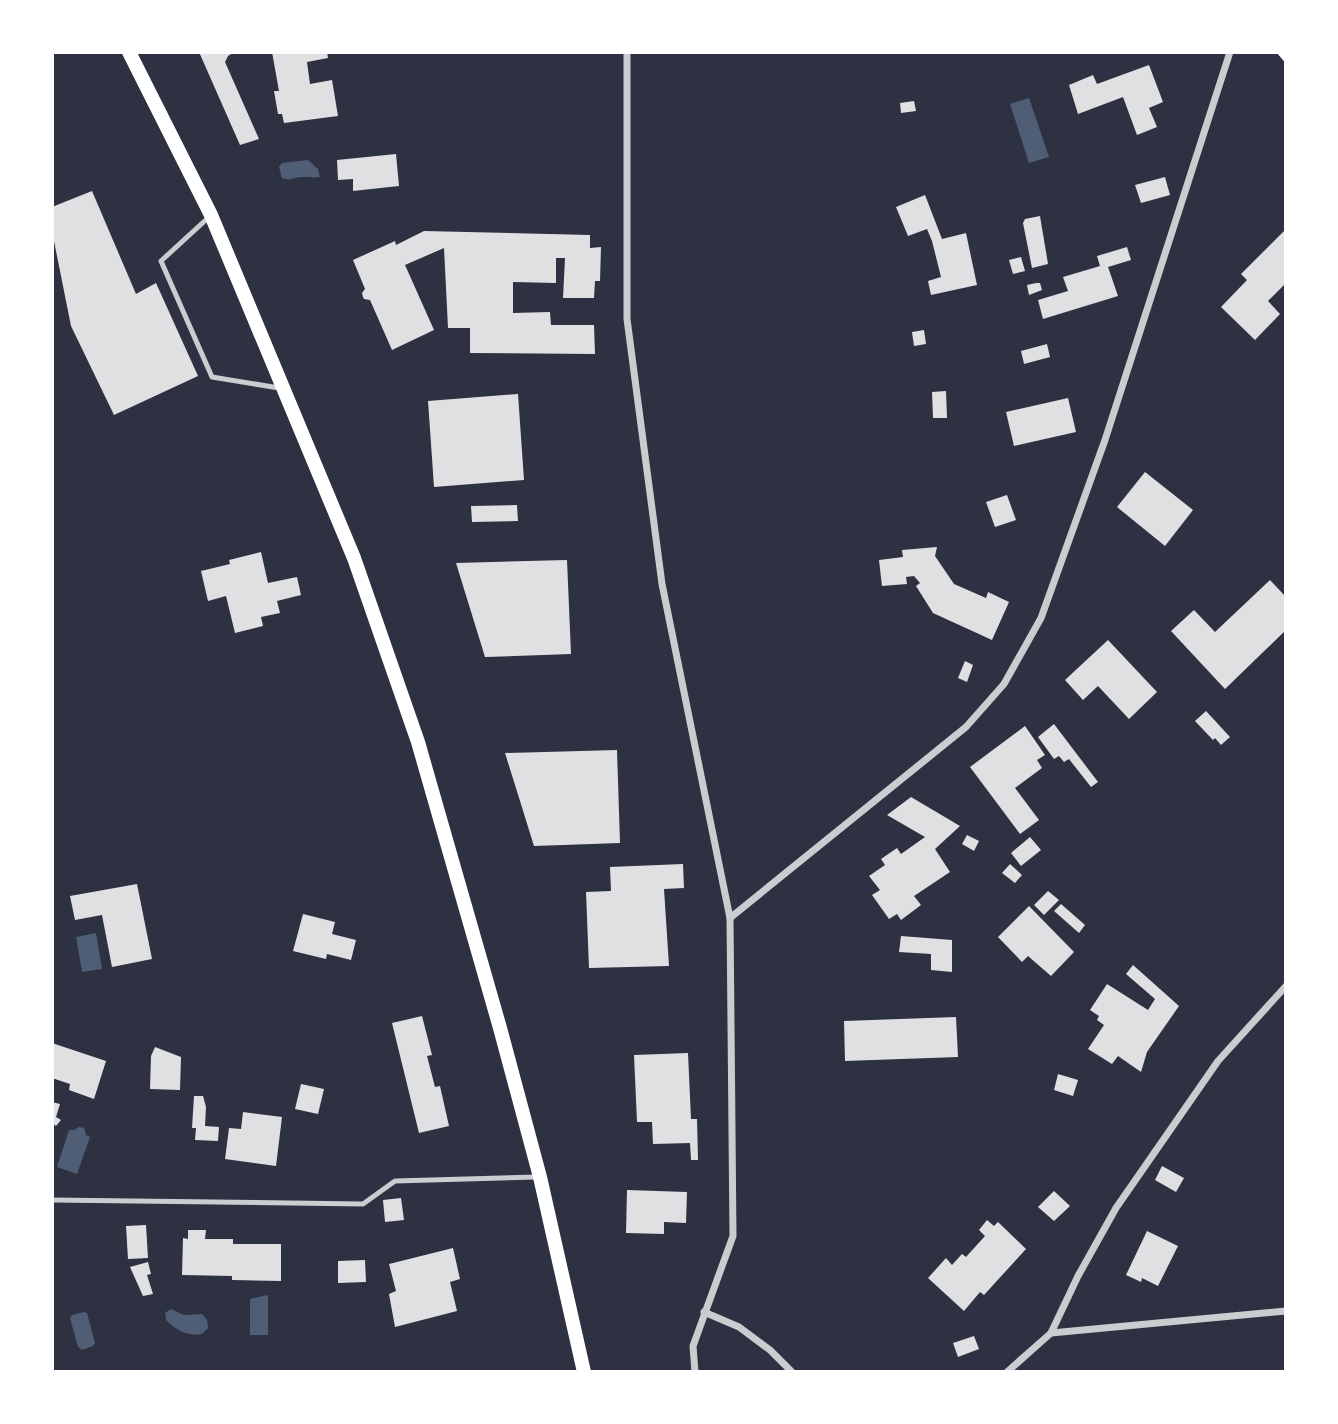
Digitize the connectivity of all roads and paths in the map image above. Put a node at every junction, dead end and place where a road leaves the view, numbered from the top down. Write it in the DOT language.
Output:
graph roads {
  1 [pos="129,52"];
  2 [pos="627,52"];
  3 [pos="1230,52"];
  4 [pos="1279,52"];
  5 [pos="1286,60"];
  6 [pos="211,215"];
  7 [pos="285,388"];
  8 [pos="730,918"];
  9 [pos="1286,986"];
  10 [pos="540,1177"];
  11 [pos="52,1200"];
  12 [pos="1286,1311"];
  13 [pos="704,1312"];
  14 [pos="1051,1333"];
  15 [pos="584,1371"];
  16 [pos="695,1371"];
  17 [pos="792,1371"];
  18 [pos="1007,1371"];
  1 -- 6 [label="main road"];
  2 -- 8 [label="street"];
  3 -- 8 [label="street"];
  4 -- 5 [label="path"];
  6 -- 7 [label="main road"];
  6 -- 7 [label="lane"];
  7 -- 10 [label="main road"];
  8 -- 13 [label="street"];
  9 -- 14 [label="street"];
  10 -- 11 [label="lane"];
  10 -- 15 [label="main road"];
  12 -- 14 [label="street"];
  13 -- 16 [label="street"];
  13 -- 17 [label="street"];
  14 -- 18 [label="street"];
}
